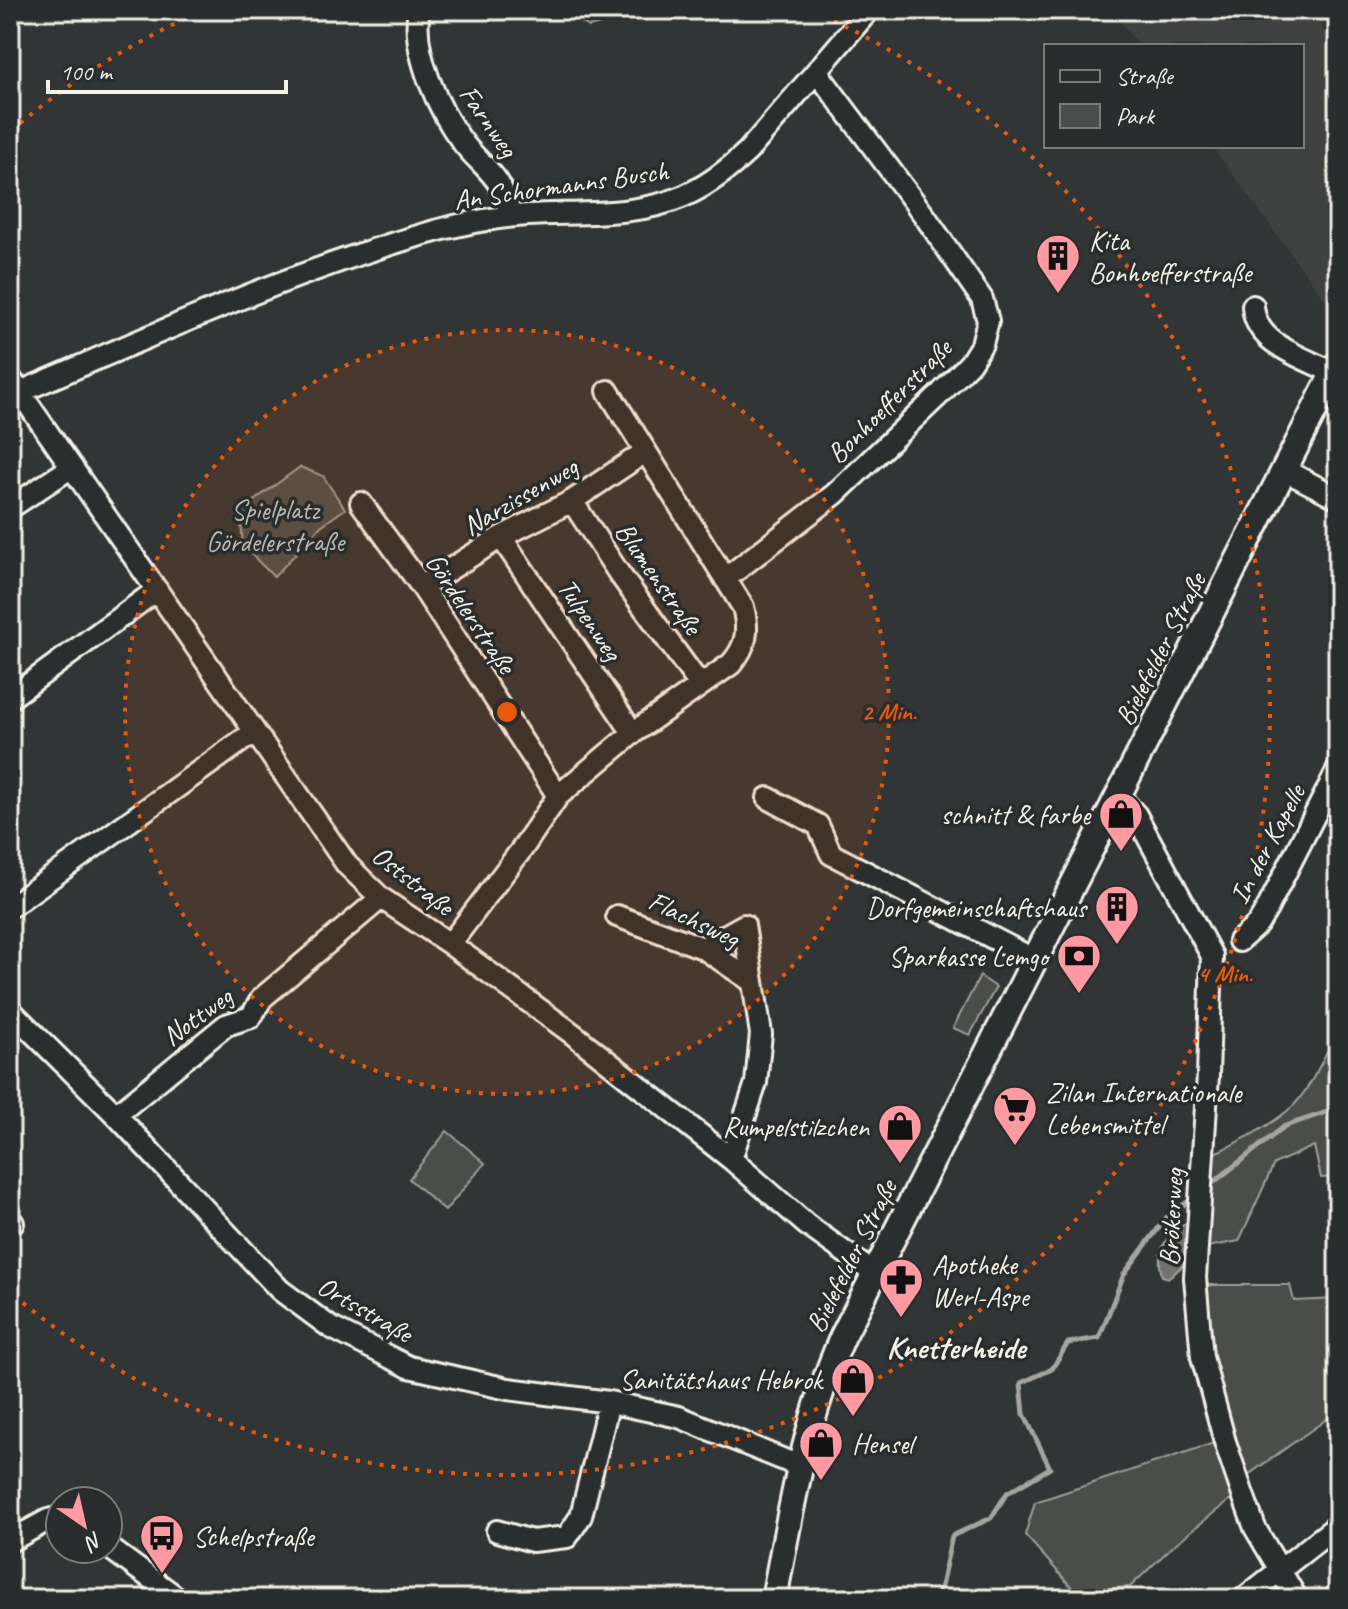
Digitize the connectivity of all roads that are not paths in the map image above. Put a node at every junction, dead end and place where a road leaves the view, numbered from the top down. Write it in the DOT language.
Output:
graph roads {
  1 [pos="419,10"];
  2 [pos="869,10"];
  3 [pos="817,72"];
  4 [pos="511,216"];
  5 [pos="1253,306"];
  6 [pos="1336,369"];
  7 [pos="15,385"];
  8 [pos="608,391"];
  9 [pos="645,452"];
  10 [pos="72,467"];
  11 [pos="1284,470"];
  12 [pos="1338,498"];
  13 [pos="572,501"];
  14 [pos="361,503"];
  15 [pos="10,508"];
  16 [pos="501,537"];
  17 [pos="725,579"];
  18 [pos="422,587"];
  19 [pos="157,590"];
  20 [pos="700,685"];
  21 [pos="10,698"];
  22 [pos="254,732"];
  23 [pos="633,733"];
  24 [pos="1338,769"];
  25 [pos="558,796"];
  26 [pos="1118,796"];
  27 [pos="768,798"];
  28 [pos="381,898"];
  29 [pos="10,907"];
  30 [pos="617,916"];
  31 [pos="1239,941"];
  32 [pos="450,944"];
  33 [pos="703,948"];
  34 [pos="1035,960"];
  35 [pos="753,982"];
  36 [pos="10,1010"];
  37 [pos="116,1115"];
  38 [pos="731,1159"];
  39 [pos="875,1274"];
  40 [pos="609,1402"];
  41 [pos="799,1466"];
  42 [pos="44,1522"];
  43 [pos="1338,1525"];
  44 [pos="497,1531"];
  45 [pos="10,1541"];
  46 [pos="124,1559"];
  47 [pos="1279,1570"];
  48 [pos="179,1599"];
  49 [pos="774,1599"];
  50 [pos="1243,1599"];
  51 [pos="1297,1599"];
  1 -- 4 [label="street, Farnweg"];
  2 -- 3 [label="street, An Schormanns Busch"];
  3 -- 4 [label="street, An Schormanns Busch"];
  3 -- 17 [label="street, Bonhoefferstraße"];
  4 -- 7 [label="street, An Schormanns Busch"];
  5 -- 6 [label="street"];
  6 -- 11 [label="main road, Bielefelder Straße"];
  7 -- 10 [label="street, Oststraße"];
  8 -- 9 [label="street"];
  9 -- 13 [label="street, Narzissenweg"];
  9 -- 17 [label="street"];
  10 -- 15 [label="street"];
  10 -- 19 [label="street, Oststraße"];
  11 -- 12 [label="street"];
  11 -- 26 [label="main road, Bielefelder Straße"];
  13 -- 16 [label="street, Narzissenweg"];
  13 -- 20 [label="street, Blumenstraße"];
  14 -- 18 [label="street, Gördelerstraße"];
  16 -- 18 [label="street, Narzissenweg"];
  16 -- 23 [label="street, Tulpenweg"];
  17 -- 20 [label="street"];
  18 -- 25 [label="street, Gördelerstraße"];
  19 -- 21 [label="street"];
  19 -- 22 [label="street, Oststraße"];
  20 -- 23 [label="street"];
  22 -- 28 [label="street, Oststraße"];
  22 -- 29 [label="street"];
  23 -- 25 [label="street"];
  24 -- 31 [label="street, In der Kapelle"];
  25 -- 32 [label="street"];
  26 -- 34 [label="main road, Bielefelder Straße"];
  26 -- 47 [label="street, Brökerweg"];
  27 -- 34 [label="street"];
  28 -- 32 [label="street, Oststraße"];
  28 -- 37 [label="street, Nottweg"];
  30 -- 33 [label="street, Flachsweg"];
  32 -- 38 [label="street, Oststraße"];
  33 -- 35 [label="street, Flachsweg"];
  33 -- 35 [label="street"];
  34 -- 39 [label="main road, Bielefelder Straße"];
  35 -- 38 [label="street, Flachsweg"];
  36 -- 37 [label="street, Ortsstraße"];
  37 -- 40 [label="street, Ortsstraße"];
  38 -- 39 [label="street, Oststraße"];
  39 -- 41 [label="main road, Bielefelder Straße"];
  40 -- 41 [label="street, Ortsstraße"];
  40 -- 44 [label="street"];
  41 -- 49 [label="main road, Bielefelder Straße"];
  42 -- 45 [label="street"];
  43 -- 47 [label="street"];
  46 -- 48 [label="street"];
  47 -- 50 [label="street"];
  47 -- 51 [label="street, Brökerweg"];
}
